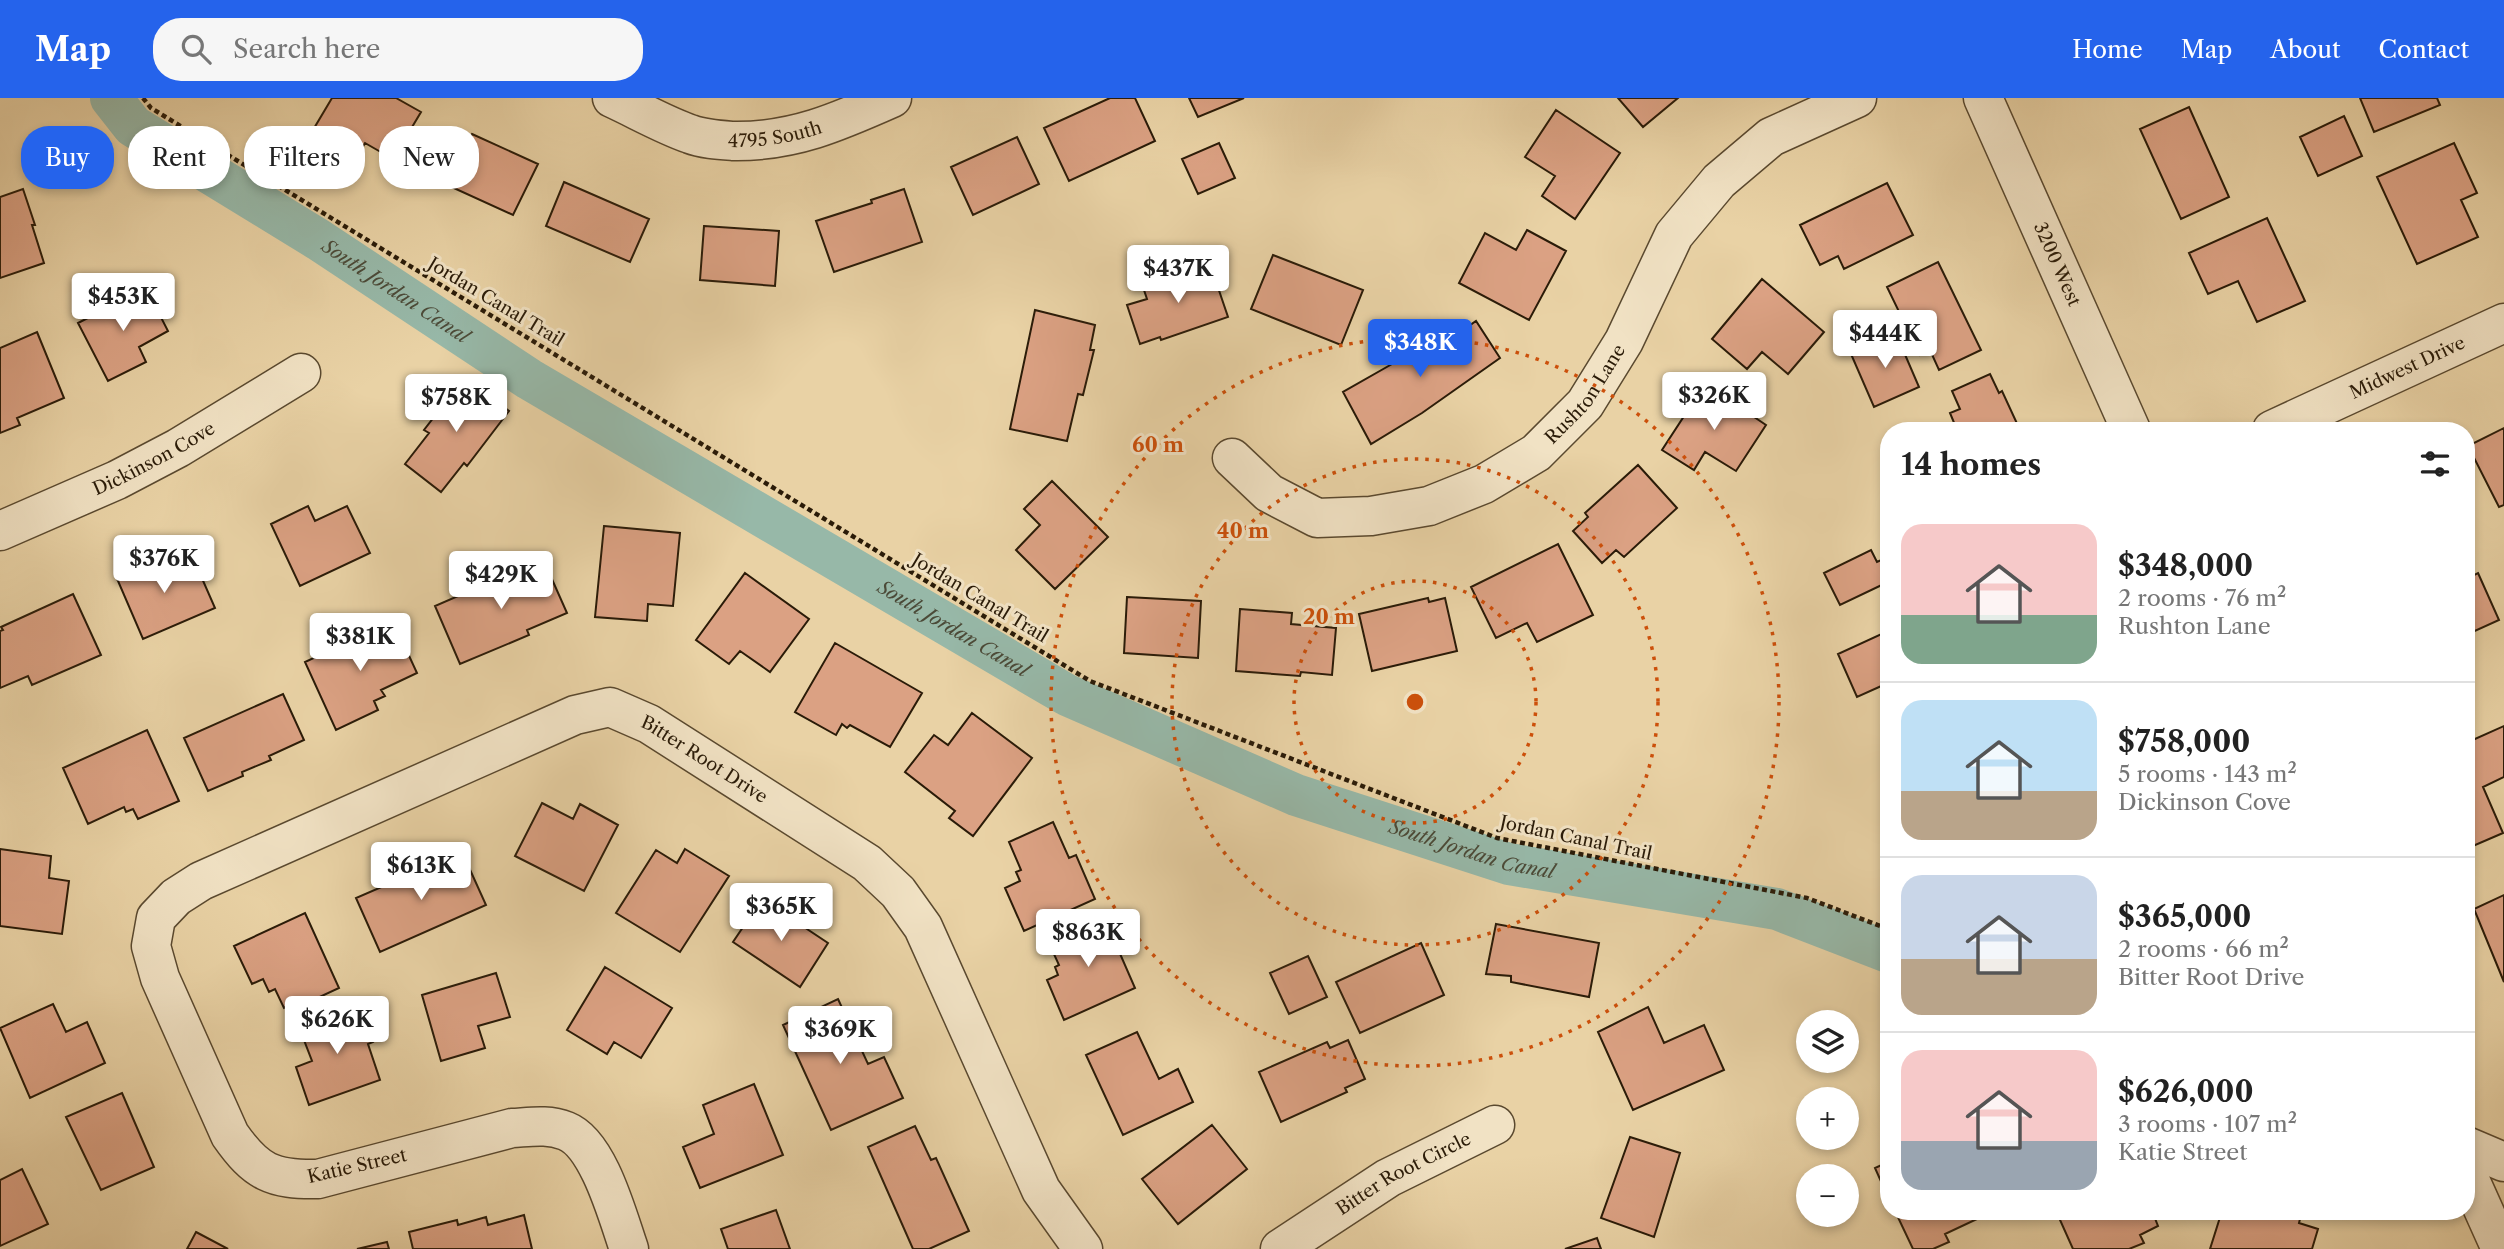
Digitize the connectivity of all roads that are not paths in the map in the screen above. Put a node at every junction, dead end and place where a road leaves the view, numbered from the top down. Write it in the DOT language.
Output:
graph roads {
  1 [pos="612,98"];
  2 [pos="892,98"];
  3 [pos="1857,98"];
  4 [pos="1983,98"];
  5 [pos="2504,323"];
  6 [pos="301,373"];
  7 [pos="2127,422"];
  8 [pos="2289,422"];
  9 [pos="1232,458"];
  10 [pos="0,531"];
  11 [pos="151,946"];
  12 [pos="1495,1125"];
  13 [pos="2475,1150"];
  14 [pos="2504,1162"];
  15 [pos="2475,1191"];
  16 [pos="629,1249"];
  17 [pos="1083,1249"];
  18 [pos="1280,1249"];
  19 [pos="2501,1249"];
  1 -- 2 [label="street, 4795 South"];
  3 -- 9 [label="street, Rushton Lane"];
  4 -- 7 [label="street, 3200 West"];
  5 -- 8 [label="street, Midwest Drive"];
  6 -- 10 [label="street, Dickinson Cove"];
  11 -- 16 [label="street, Katie Street"];
  11 -- 17 [label="street, Bitter Root Drive"];
  12 -- 18 [label="street, Bitter Root Circle"];
  13 -- 14 [label="street"];
  15 -- 19 [label="street"];
}
